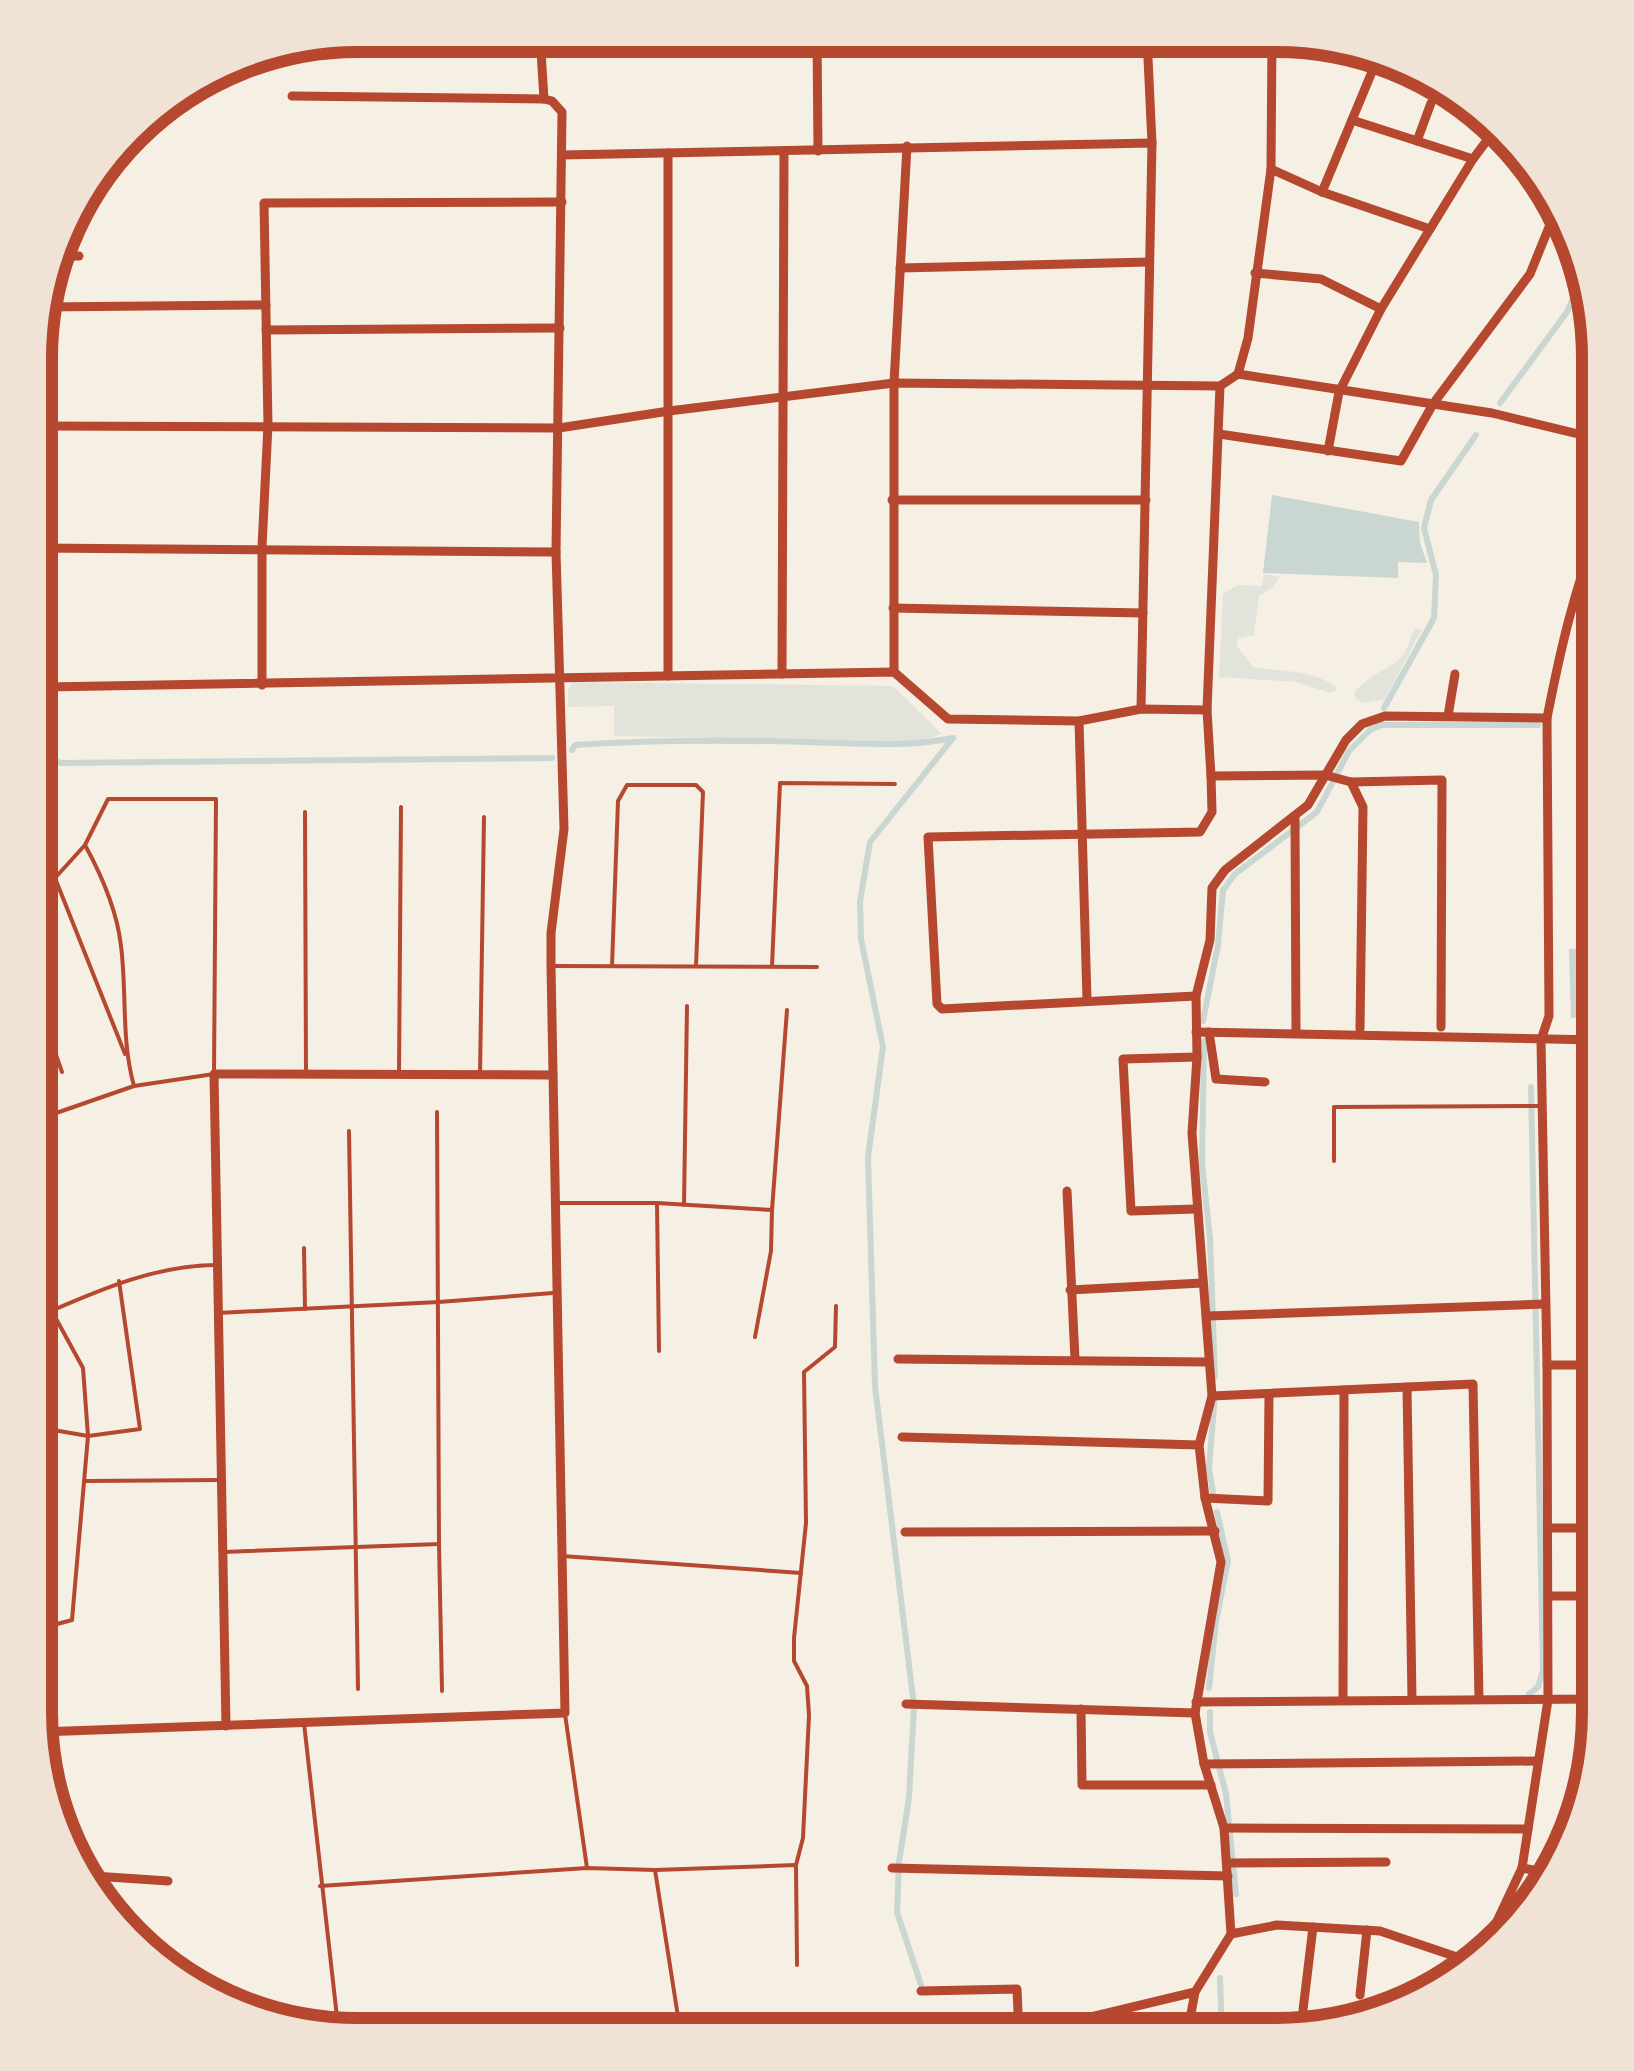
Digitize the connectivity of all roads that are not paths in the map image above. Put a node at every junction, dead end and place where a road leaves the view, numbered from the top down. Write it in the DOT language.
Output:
graph roads {
  1 [pos="541,52"];
  2 [pos="816,52"];
  3 [pos="1147,52"];
  4 [pos="1272,52"];
  5 [pos="1373,69"];
  6 [pos="292,96"];
  7 [pos="544,100"];
  8 [pos="1432,103"];
  9 [pos="1352,120"];
  10 [pos="1417,140"];
  11 [pos="1489,140"];
  12 [pos="1152,143"];
  13 [pos="906,146"];
  14 [pos="784,151"];
  15 [pos="818,151"];
  16 [pos="668,153"];
  17 [pos="562,155"];
  18 [pos="1473,159"];
  19 [pos="1271,169"];
  20 [pos="1322,192"];
  21 [pos="562,202"];
  22 [pos="1550,224"];
  23 [pos="1430,229"];
  24 [pos="71,256"];
  25 [pos="79,256"];
  26 [pos="1149,262"];
  27 [pos="900,268"];
  28 [pos="1256,272"];
  29 [pos="266,305"];
  30 [pos="57,307"];
  31 [pos="1381,309"];
  32 [pos="560,328"];
  33 [pos="266,330"];
  34 [pos="1238,374"];
  35 [pos="894,383"];
  36 [pos="1220,386"];
  37 [pos="1148,387"];
  38 [pos="1339,392"];
  39 [pos="784,399"];
  40 [pos="1434,404"];
  41 [pos="669,410"];
  42 [pos="268,425"];
  43 [pos="52,426"];
  44 [pos="558,428"];
  45 [pos="1219,434"];
  46 [pos="1582,435"];
  47 [pos="1328,450"];
  48 [pos="892,500"];
  49 [pos="1146,500"];
  50 [pos="52,548"];
  51 [pos="262,549"];
  52 [pos="556,552"];
  53 [pos="1582,570"];
  54 [pos="893,608"];
  55 [pos="1143,612"];
  56 [pos="894,672"];
  57 [pos="782,674"];
  58 [pos="1455,674"];
  59 [pos="668,676"];
  60 [pos="557,677"];
  61 [pos="262,685"];
  62 [pos="52,687"];
  63 [pos="1141,710"];
  64 [pos="1208,710"];
  65 [pos="1448,716"];
  66 [pos="1547,718"];
  67 [pos="1079,721"];
  68 [pos="1325,775"];
  69 [pos="1211,776"];
  70 [pos="1351,782"];
  71 [pos="895,784"];
  72 [pos="400,807"];
  73 [pos="305,812"];
  74 [pos="484,817"];
  75 [pos="1295,818"];
  76 [pos="1083,834"];
  77 [pos="85,844"];
  78 [pos="551,966"];
  79 [pos="612,966"];
  80 [pos="696,966"];
  81 [pos="772,966"];
  82 [pos="817,967"];
  83 [pos="1196,996"];
  84 [pos="1087,1000"];
  85 [pos="687,1006"];
  86 [pos="786,1010"];
  87 [pos="1441,1028"];
  88 [pos="1360,1029"];
  89 [pos="1196,1032"];
  90 [pos="1209,1032"];
  91 [pos="1296,1032"];
  92 [pos="1541,1040"];
  93 [pos="1582,1040"];
  94 [pos="52,1044"];
  95 [pos="126,1058"];
  96 [pos="1196,1058"];
  97 [pos="62,1072"];
  98 [pos="214,1074"];
  99 [pos="306,1074"];
  100 [pos="399,1074"];
  101 [pos="480,1075"];
  102 [pos="553,1075"];
  103 [pos="1265,1082"];
  104 [pos="134,1086"];
  105 [pos="1542,1106"];
  106 [pos="438,1112"];
  107 [pos="52,1114"];
  108 [pos="349,1132"];
  109 [pos="1334,1162"];
  110 [pos="1067,1190"];
  111 [pos="556,1203"];
  112 [pos="657,1203"];
  113 [pos="684,1205"];
  114 [pos="1195,1209"];
  115 [pos="772,1210"];
  116 [pos="304,1248"];
  117 [pos="218,1266"];
  118 [pos="119,1281"];
  119 [pos="1202,1282"];
  120 [pos="1070,1290"];
  121 [pos="556,1292"];
  122 [pos="439,1302"];
  123 [pos="1544,1304"];
  124 [pos="836,1306"];
  125 [pos="352,1307"];
  126 [pos="305,1309"];
  127 [pos="52,1311"];
  128 [pos="52,1313"];
  129 [pos="218,1313"];
  130 [pos="1208,1316"];
  131 [pos="755,1337"];
  132 [pos="659,1351"];
  133 [pos="898,1359"];
  134 [pos="1075,1359"];
  135 [pos="1209,1362"];
  136 [pos="1547,1365"];
  137 [pos="1581,1365"];
  138 [pos="1407,1388"];
  139 [pos="1344,1390"];
  140 [pos="1268,1394"];
  141 [pos="1212,1396"];
  142 [pos="52,1430"];
  143 [pos="88,1436"];
  144 [pos="902,1437"];
  145 [pos="1198,1446"];
  146 [pos="222,1480"];
  147 [pos="86,1481"];
  148 [pos="1205,1498"];
  149 [pos="1548,1528"];
  150 [pos="1581,1528"];
  151 [pos="1215,1531"];
  152 [pos="905,1532"];
  153 [pos="439,1544"];
  154 [pos="353,1547"];
  155 [pos="223,1552"];
  156 [pos="562,1556"];
  157 [pos="801,1573"];
  158 [pos="1548,1596"];
  159 [pos="1581,1596"];
  160 [pos="52,1625"];
  161 [pos="358,1690"];
  162 [pos="442,1691"];
  163 [pos="1344,1699"];
  164 [pos="1412,1699"];
  165 [pos="1480,1699"];
  166 [pos="1548,1700"];
  167 [pos="1581,1700"];
  168 [pos="906,1704"];
  169 [pos="1195,1708"];
  170 [pos="1081,1709"];
  171 [pos="565,1713"];
  172 [pos="304,1723"];
  173 [pos="226,1726"];
  174 [pos="53,1732"];
  175 [pos="1538,1760"];
  176 [pos="1204,1764"];
  177 [pos="1211,1785"];
  178 [pos="1224,1828"];
  179 [pos="1528,1829"];
  180 [pos="1386,1862"];
  181 [pos="1227,1863"];
  182 [pos="796,1865"];
  183 [pos="587,1868"];
  184 [pos="892,1868"];
  185 [pos="1522,1868"];
  186 [pos="655,1870"];
  187 [pos="1537,1871"];
  188 [pos="100,1876"];
  189 [pos="1228,1876"];
  190 [pos="168,1881"];
  191 [pos="320,1886"];
  192 [pos="1495,1925"];
  193 [pos="1313,1927"];
  194 [pos="1367,1930"];
  195 [pos="1232,1934"];
  196 [pos="1460,1956"];
  197 [pos="1456,1957"];
  198 [pos="797,1965"];
  199 [pos="921,1991"];
  200 [pos="1195,1992"];
  201 [pos="1360,1996"];
  202 [pos="1303,2010"];
  203 [pos="1107,2014"];
  204 [pos="337,2018"];
  205 [pos="678,2018"];
  206 [pos="1017,2018"];
  207 [pos="1093,2018"];
  208 [pos="1107,2018"];
  209 [pos="1190,2018"];
  1 -- 7 [label="street"];
  2 -- 15 [label="street"];
  3 -- 12 [label="street"];
  4 -- 19 [label="street"];
  5 -- 9 [label="street"];
  6 -- 7 [label="street"];
  7 -- 17 [label="street"];
  8 -- 10 [label="street"];
  9 -- 10 [label="street"];
  9 -- 20 [label="street"];
  10 -- 18 [label="street"];
  11 -- 18 [label="street"];
  12 -- 13 [label="street"];
  12 -- 26 [label="street"];
  13 -- 15 [label="street"];
  13 -- 27 [label="street"];
  14 -- 15 [label="street"];
  14 -- 16 [label="street"];
  14 -- 39 [label="street"];
  16 -- 17 [label="street"];
  16 -- 41 [label="street"];
  17 -- 21 [label="street"];
  18 -- 23 [label="street"];
  19 -- 20 [label="street"];
  19 -- 28 [label="street"];
  20 -- 23 [label="street"];
  21 -- 29 [label="street"];
  21 -- 32 [label="street"];
  22 -- 40 [label="street"];
  23 -- 31 [label="street"];
  24 -- 25 [label="street"];
  26 -- 27 [label="street"];
  26 -- 37 [label="street"];
  27 -- 35 [label="street"];
  28 -- 31 [label="street"];
  28 -- 34 [label="street"];
  29 -- 30 [label="street"];
  29 -- 33 [label="street"];
  31 -- 38 [label="street"];
  32 -- 33 [label="street"];
  32 -- 44 [label="street"];
  33 -- 42 [label="street"];
  34 -- 36 [label="street"];
  34 -- 38 [label="street"];
  35 -- 37 [label="street"];
  35 -- 39 [label="street"];
  35 -- 48 [label="street"];
  36 -- 37 [label="street"];
  36 -- 45 [label="street"];
  37 -- 49 [label="street"];
  38 -- 40 [label="street"];
  38 -- 47 [label="street"];
  39 -- 41 [label="street"];
  39 -- 57 [label="street"];
  40 -- 46 [label="street"];
  40 -- 47 [label="street"];
  41 -- 44 [label="street"];
  41 -- 59 [label="street"];
  42 -- 43 [label="street"];
  42 -- 44 [label="street"];
  42 -- 51 [label="street"];
  44 -- 52 [label="street"];
  45 -- 47 [label="street"];
  45 -- 64 [label="street"];
  48 -- 49 [label="street"];
  48 -- 54 [label="street"];
  49 -- 55 [label="street"];
  50 -- 51 [label="street"];
  51 -- 52 [label="street"];
  51 -- 61 [label="street"];
  52 -- 60 [label="street"];
  53 -- 66 [label="street"];
  54 -- 55 [label="street"];
  54 -- 56 [label="street"];
  55 -- 63 [label="street"];
  56 -- 57 [label="street"];
  56 -- 67 [label="street"];
  57 -- 59 [label="street"];
  58 -- 65 [label="street"];
  59 -- 60 [label="street"];
  60 -- 61 [label="street"];
  60 -- 78 [label="street"];
  61 -- 62 [label="street"];
  63 -- 64 [label="street"];
  63 -- 67 [label="street"];
  64 -- 69 [label="street"];
  65 -- 66 [label="street"];
  65 -- 68 [label="street"];
  66 -- 92 [label="street"];
  67 -- 76 [label="street"];
  68 -- 69 [label="street"];
  68 -- 70 [label="street"];
  68 -- 75 [label="street"];
  69 -- 76 [label="street"];
  70 -- 87 [label="street"];
  70 -- 88 [label="street"];
  71 -- 81 [label="lane"];
  72 -- 100 [label="lane"];
  73 -- 99 [label="lane"];
  74 -- 101 [label="lane"];
  75 -- 83 [label="street"];
  75 -- 91 [label="street"];
  76 -- 84 [label="street"];
  76 -- 84 [label="street"];
  77 -- 95 [label="lane"];
  77 -- 95 [label="lane"];
  77 -- 98 [label="lane"];
  78 -- 79 [label="lane"];
  78 -- 102 [label="street"];
  79 -- 80 [label="lane"];
  79 -- 80 [label="lane"];
  80 -- 81 [label="lane"];
  81 -- 82 [label="lane"];
  83 -- 84 [label="street"];
  83 -- 89 [label="street"];
  85 -- 113 [label="lane"];
  86 -- 115 [label="lane"];
  89 -- 90 [label="street"];
  89 -- 96 [label="street"];
  90 -- 91 [label="street"];
  90 -- 103 [label="street"];
  91 -- 92 [label="street"];
  92 -- 93 [label="street"];
  92 -- 105 [label="street"];
  94 -- 97 [label="lane"];
  95 -- 104 [label="lane"];
  96 -- 114 [label="street"];
  96 -- 114 [label="street"];
  98 -- 99 [label="street"];
  98 -- 104 [label="lane"];
  98 -- 117 [label="street"];
  99 -- 100 [label="street"];
  100 -- 101 [label="street"];
  101 -- 102 [label="street"];
  102 -- 111 [label="street"];
  104 -- 107 [label="lane"];
  105 -- 109 [label="lane"];
  105 -- 123 [label="street"];
  106 -- 122 [label="lane"];
  108 -- 125 [label="lane"];
  110 -- 120 [label="street"];
  111 -- 112 [label="lane"];
  111 -- 121 [label="street"];
  112 -- 113 [label="lane"];
  112 -- 132 [label="lane"];
  113 -- 115 [label="lane"];
  114 -- 119 [label="street"];
  115 -- 131 [label="lane"];
  116 -- 126 [label="lane"];
  117 -- 118 [label="lane"];
  117 -- 129 [label="street"];
  118 -- 127 [label="lane"];
  118 -- 143 [label="lane"];
  119 -- 120 [label="street"];
  119 -- 130 [label="street"];
  120 -- 134 [label="street"];
  121 -- 122 [label="lane"];
  121 -- 156 [label="street"];
  122 -- 125 [label="lane"];
  122 -- 153 [label="lane"];
  123 -- 130 [label="street"];
  123 -- 136 [label="street"];
  124 -- 157 [label="lane"];
  125 -- 126 [label="lane"];
  125 -- 154 [label="lane"];
  126 -- 129 [label="lane"];
  128 -- 143 [label="lane"];
  129 -- 146 [label="street"];
  130 -- 135 [label="street"];
  133 -- 134 [label="street"];
  134 -- 135 [label="street"];
  135 -- 141 [label="street"];
  136 -- 137 [label="street"];
  136 -- 149 [label="street"];
  138 -- 139 [label="street"];
  138 -- 164 [label="street"];
  138 -- 165 [label="street"];
  139 -- 140 [label="street"];
  139 -- 163 [label="street"];
  140 -- 141 [label="street"];
  140 -- 148 [label="street"];
  141 -- 145 [label="street"];
  142 -- 143 [label="lane"];
  143 -- 147 [label="lane"];
  144 -- 145 [label="street"];
  145 -- 148 [label="street"];
  146 -- 147 [label="lane"];
  146 -- 155 [label="street"];
  147 -- 160 [label="lane"];
  148 -- 151 [label="street"];
  149 -- 150 [label="street"];
  149 -- 158 [label="street"];
  151 -- 152 [label="street"];
  151 -- 169 [label="street"];
  153 -- 154 [label="lane"];
  153 -- 162 [label="lane"];
  154 -- 155 [label="lane"];
  154 -- 161 [label="lane"];
  155 -- 173 [label="street"];
  156 -- 157 [label="lane"];
  156 -- 171 [label="street"];
  157 -- 182 [label="lane"];
  158 -- 159 [label="street"];
  158 -- 166 [label="street"];
  163 -- 164 [label="street"];
  163 -- 169 [label="street"];
  164 -- 165 [label="street"];
  165 -- 166 [label="street"];
  166 -- 167 [label="street"];
  166 -- 175 [label="street"];
  168 -- 170 [label="street"];
  169 -- 170 [label="street"];
  169 -- 176 [label="street"];
  170 -- 177 [label="street"];
  171 -- 172 [label="street"];
  171 -- 183 [label="lane"];
  172 -- 173 [label="street"];
  172 -- 191 [label="lane"];
  173 -- 174 [label="street"];
  175 -- 176 [label="street"];
  175 -- 179 [label="street"];
  176 -- 177 [label="street"];
  177 -- 178 [label="street"];
  178 -- 179 [label="street"];
  178 -- 181 [label="street"];
  179 -- 185 [label="street"];
  180 -- 181 [label="street"];
  181 -- 189 [label="street"];
  182 -- 186 [label="lane"];
  182 -- 198 [label="lane"];
  183 -- 186 [label="lane"];
  183 -- 191 [label="lane"];
  184 -- 189 [label="street"];
  185 -- 187 [label="street"];
  185 -- 192 [label="street"];
  186 -- 205 [label="lane"];
  188 -- 190 [label="street"];
  189 -- 195 [label="street"];
  191 -- 204 [label="lane"];
  193 -- 194 [label="street"];
  193 -- 195 [label="street"];
  193 -- 202 [label="street"];
  194 -- 197 [label="street"];
  194 -- 201 [label="street"];
  195 -- 200 [label="street"];
  196 -- 197 [label="street"];
  199 -- 206 [label="street"];
  200 -- 203 [label="street"];
  200 -- 209 [label="street"];
  203 -- 207 [label="street"];
  203 -- 208 [label="street"];
}
